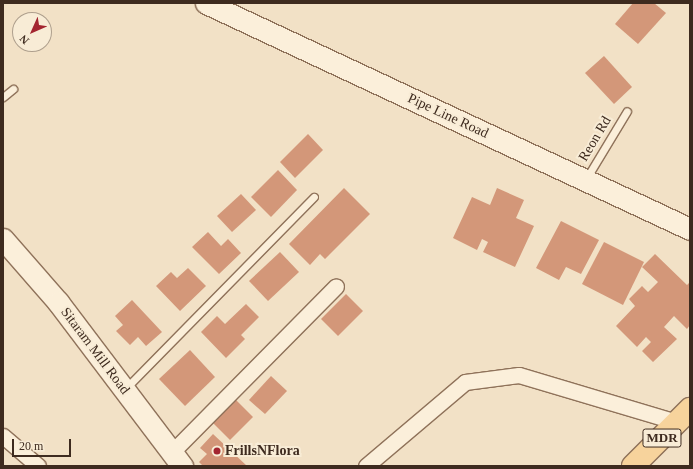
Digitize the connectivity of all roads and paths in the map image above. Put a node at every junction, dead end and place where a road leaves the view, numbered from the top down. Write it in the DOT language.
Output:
graph roads {
  1 [pos="206,3"];
  2 [pos="12,89"];
  3 [pos="3,97"];
  4 [pos="627,111"];
  5 [pos="586,181"];
  6 [pos="314,197"];
  7 [pos="690,229"];
  8 [pos="3,239"];
  9 [pos="336,286"];
  10 [pos="124,389"];
  11 [pos="684,415"];
  12 [pos="3,436"];
  13 [pos="177,459"];
  14 [pos="38,466"];
  15 [pos="366,466"];
  16 [pos="633,466"];
  1 -- 5 [label="street, Pipe Line Road"];
  2 -- 3 [label="lane"];
  4 -- 5 [label="lane, Reon Rd"];
  5 -- 7 [label="street, Pipe Line Road"];
  6 -- 10 [label="lane"];
  8 -- 10 [label="street, Sitaram Mill Road"];
  9 -- 13 [label="street"];
  10 -- 13 [label="street, Sitaram Mill Road"];
  11 -- 15 [label="street"];
  11 -- 16 [label="main road, MDR"];
  12 -- 14 [label="street"];
}
